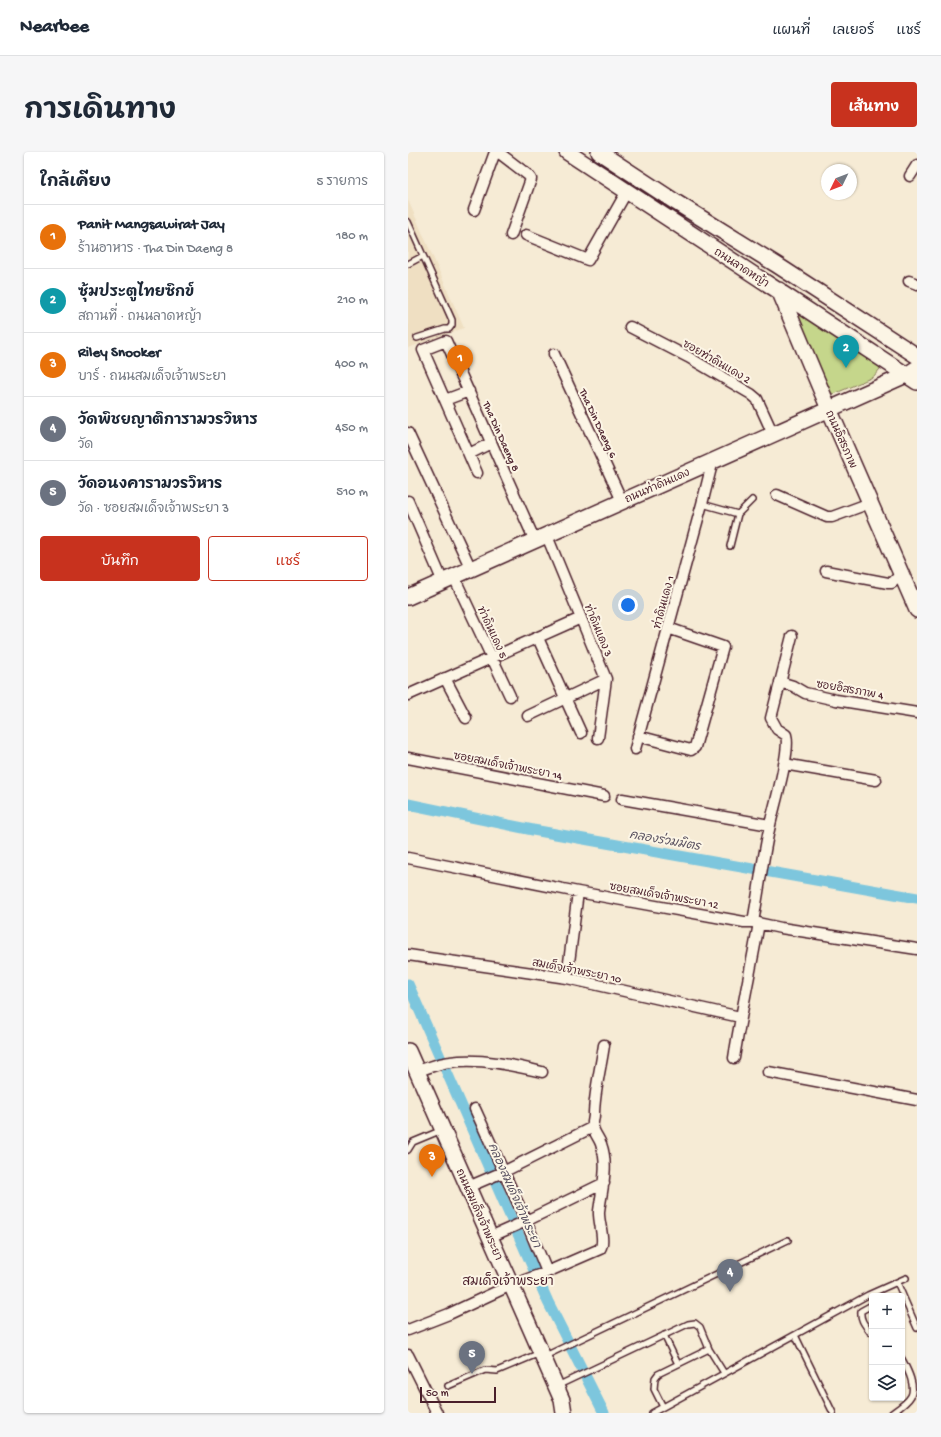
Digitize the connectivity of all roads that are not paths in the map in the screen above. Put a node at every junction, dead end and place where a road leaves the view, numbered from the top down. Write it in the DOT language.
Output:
graph roads {
  1 [pos="495,152"];
  2 [pos="498,152"];
  3 [pos="567,152"];
  4 [pos="599,152"];
  5 [pos="917,165"];
  6 [pos="910,176"];
  7 [pos="627,191"];
  8 [pos="474,210"];
  9 [pos="408,222"];
  10 [pos="511,235"];
  11 [pos="526,235"];
  12 [pos="423,256"];
  13 [pos="408,264"];
  14 [pos="778,265"];
  15 [pos="779,291"];
  16 [pos="630,327"];
  17 [pos="417,338"];
  18 [pos="554,354"];
  19 [pos="917,356"];
  20 [pos="913,375"];
  21 [pos="469,392"];
  22 [pos="445,400"];
  23 [pos="829,409"];
  24 [pos="408,433"];
  25 [pos="773,434"];
  26 [pos="492,443"];
  27 [pos="468,454"];
  28 [pos="713,460"];
  29 [pos="477,473"];
  30 [pos="778,495"];
  31 [pos="752,500"];
  32 [pos="408,501"];
  33 [pos="622,501"];
  34 [pos="870,503"];
  35 [pos="702,504"];
  36 [pos="738,514"];
  37 [pos="541,538"];
  38 [pos="730,546"];
  39 [pos="471,569"];
  40 [pos="826,571"];
  41 [pos="901,574"];
  42 [pos="448,579"];
  43 [pos="409,595"];
  44 [pos="916,604"];
  45 [pos="581,618"];
  46 [pos="668,628"];
  47 [pos="792,636"];
  48 [pos="538,638"];
  49 [pos="491,658"];
  50 [pos="445,678"];
  51 [pos="606,679"];
  52 [pos="780,682"];
  53 [pos="408,695"];
  54 [pos="510,696"];
  55 [pos="564,699"];
  56 [pos="917,713"];
  57 [pos="528,716"];
  58 [pos="466,718"];
  59 [pos="581,732"];
  60 [pos="638,736"];
  61 [pos="598,738"];
  62 [pos="635,749"];
  63 [pos="408,758"];
  64 [pos="784,764"];
  65 [pos="876,780"];
  66 [pos="604,796"];
  67 [pos="622,799"];
  68 [pos="770,825"];
  69 [pos="408,858"];
  70 [pos="578,892"];
  71 [pos="756,922"];
  72 [pos="917,949"];
  73 [pos="408,955"];
  74 [pos="566,978"];
  75 [pos="740,1017"];
  76 [pos="604,1045"];
  77 [pos="408,1051"];
  78 [pos="734,1058"];
  79 [pos="424,1069"];
  80 [pos="542,1072"];
  81 [pos="768,1072"];
  82 [pos="917,1100"];
  83 [pos="475,1109"];
  84 [pos="593,1127"];
  85 [pos="442,1129"];
  86 [pos="408,1150"];
  87 [pos="500,1173"];
  88 [pos="604,1183"];
  89 [pos="474,1184"];
  90 [pos="523,1223"];
  91 [pos="490,1237"];
  92 [pos="788,1240"];
  93 [pos="544,1273"];
  94 [pos="906,1278"];
  95 [pos="897,1282"];
  96 [pos="511,1285"];
  97 [pos="868,1294"];
  98 [pos="869,1306"];
  99 [pos="917,1328"];
  100 [pos="408,1330"];
  101 [pos="869,1331"];
  102 [pos="664,1335"];
  103 [pos="795,1335"];
  104 [pos="709,1349"];
  105 [pos="408,1355"];
  106 [pos="542,1355"];
  107 [pos="678,1364"];
  108 [pos="904,1365"];
  109 [pos="724,1373"];
  110 [pos="448,1386"];
  111 [pos="561,1400"];
  112 [pos="663,1407"];
  113 [pos="437,1413"];
  114 [pos="572,1413"];
  115 [pos="652,1413"];
  116 [pos="833,1413"];
  117 [pos="892,1413"];
  1 -- 8 [label="street"];
  2 -- 10 [label="street"];
  3 -- 7 [label="main road, ถนนลาดหญ้า"];
  4 -- 14 [label="main road, ถนนลาดหญ้า"];
  5 -- 6 [label="street"];
  7 -- 11 [label="street"];
  7 -- 15 [label="main road, ถนนลาดหญ้า"];
  9 -- 12 [label="lane"];
  12 -- 13 [label="lane"];
  12 -- 17 [label="lane"];
  14 -- 15 [label="main road, ถนนอิสรภาพ"];
  14 -- 19 [label="main road, ถนนลาดหญ้า"];
  15 -- 20 [label="main road, ถนนลาดหญ้า"];
  15 -- 23 [label="main road, ถนนอิสรภาพ"];
  16 -- 25 [label="street, ซอยท่าดินแดง 2"];
  18 -- 33 [label="street, Tha Din Daeng 6"];
  20 -- 23 [label="main road, ถนนท่าดินแดง"];
  21 -- 22 [label="street"];
  21 -- 22 [label="street, Tha Din Daeng 8"];
  21 -- 26 [label="street, Tha Din Daeng 8"];
  22 -- 27 [label="street"];
  23 -- 25 [label="main road, ถนนท่าดินแดง"];
  23 -- 34 [label="main road, ถนนอิสรภาพ"];
  24 -- 39 [label="street"];
  25 -- 28 [label="main road, ถนนท่าดินแดง"];
  26 -- 27 [label="street"];
  26 -- 37 [label="street, Tha Din Daeng 8"];
  27 -- 29 [label="street"];
  28 -- 33 [label="main road, ถนนท่าดินแดง"];
  28 -- 35 [label="street, ท่าดินแดง 1"];
  30 -- 34 [label="street"];
  31 -- 36 [label="lane"];
  32 -- 42 [label="street, ท่าดินแดง 5"];
  33 -- 37 [label="main road, ถนนท่าดินแดง"];
  34 -- 41 [label="main road, ถนนอิสรภาพ"];
  35 -- 36 [label="lane"];
  35 -- 46 [label="street, ท่าดินแดง 1"];
  36 -- 38 [label="lane"];
  37 -- 39 [label="main road, ถนนท่าดินแดง"];
  37 -- 45 [label="street, ท่าดินแดง 3"];
  39 -- 42 [label="main road, ถนนท่าดินแดง"];
  40 -- 41 [label="street"];
  41 -- 44 [label="main road, ถนนอิสรภาพ"];
  42 -- 43 [label="main road, ถนนท่าดินแดง"];
  42 -- 49 [label="street, ท่าดินแดง 5"];
  45 -- 48 [label="street"];
  45 -- 51 [label="street, ท่าดินแดง 3"];
  46 -- 60 [label="street, ท่าดินแดง 1"];
  46 -- 60 [label="street"];
  47 -- 52 [label="street"];
  48 -- 49 [label="street"];
  48 -- 55 [label="street"];
  49 -- 50 [label="street"];
  49 -- 54 [label="street, ท่าดินแดง 5"];
  50 -- 53 [label="street"];
  50 -- 58 [label="street"];
  51 -- 55 [label="street"];
  51 -- 61 [label="street"];
  52 -- 56 [label="street, ซอยอิสรภาพ 4"];
  52 -- 64 [label="street"];
  55 -- 57 [label="street"];
  55 -- 59 [label="street"];
  60 -- 62 [label="street, ท่าดินแดง 1"];
  63 -- 66 [label="street, ซอยสมเด็จเจ้าพระยา 14"];
  64 -- 65 [label="street"];
  64 -- 68 [label="street"];
  67 -- 68 [label="street"];
  68 -- 71 [label="street"];
  69 -- 70 [label="street, ซอยสมเด็จเจ้าพระยา 12"];
  70 -- 71 [label="street, ซอยสมเด็จเจ้าพระยา 12"];
  70 -- 74 [label="street"];
  71 -- 72 [label="street, ซอยสมเด็จเจ้าพระยา 12"];
  71 -- 75 [label="street"];
  73 -- 74 [label="street, สมเด็จเจ้าพระยา 10"];
  74 -- 75 [label="street, สมเด็จเจ้าพระยา 10"];
  75 -- 78 [label="street"];
  76 -- 84 [label="street"];
  77 -- 79 [label="main road, ถนนสมเด็จเจ้าพระยา"];
  79 -- 80 [label="street"];
  79 -- 85 [label="main road, ถนนสมเด็จเจ้าพระยา"];
  81 -- 82 [label="street"];
  83 -- 87 [label="street"];
  84 -- 87 [label="street"];
  84 -- 88 [label="street"];
  85 -- 86 [label="lane"];
  85 -- 89 [label="main road, ถนนสมเด็จเจ้าพระยา"];
  87 -- 89 [label="street"];
  87 -- 90 [label="street"];
  88 -- 90 [label="street"];
  88 -- 93 [label="street"];
  89 -- 91 [label="main road, ถนนสมเด็จเจ้าพระยา"];
  90 -- 91 [label="street"];
  90 -- 93 [label="street"];
  91 -- 96 [label="main road, ถนนสมเด็จเจ้าพระยา"];
  92 -- 106 [label="lane"];
  93 -- 96 [label="street"];
  94 -- 95 [label="lane"];
  95 -- 97 [label="lane"];
  95 -- 99 [label="lane"];
  96 -- 100 [label="street"];
  96 -- 106 [label="main road, ถนนสมเด็จเจ้าพระยา"];
  97 -- 103 [label="lane"];
  98 -- 101 [label="lane"];
  102 -- 104 [label="lane"];
  102 -- 107 [label="lane"];
  102 -- 111 [label="lane"];
  103 -- 109 [label="lane"];
  103 -- 116 [label="lane"];
  104 -- 107 [label="lane"];
  104 -- 109 [label="lane"];
  105 -- 113 [label="street"];
  106 -- 110 [label="lane"];
  106 -- 111 [label="main road, ถนนสมเด็จเจ้าพระยา"];
  107 -- 112 [label="lane"];
  108 -- 117 [label="lane"];
  109 -- 112 [label="lane"];
  111 -- 114 [label="main road, ถนนสมเด็จเจ้าพระยา"];
  112 -- 115 [label="lane"];
}
